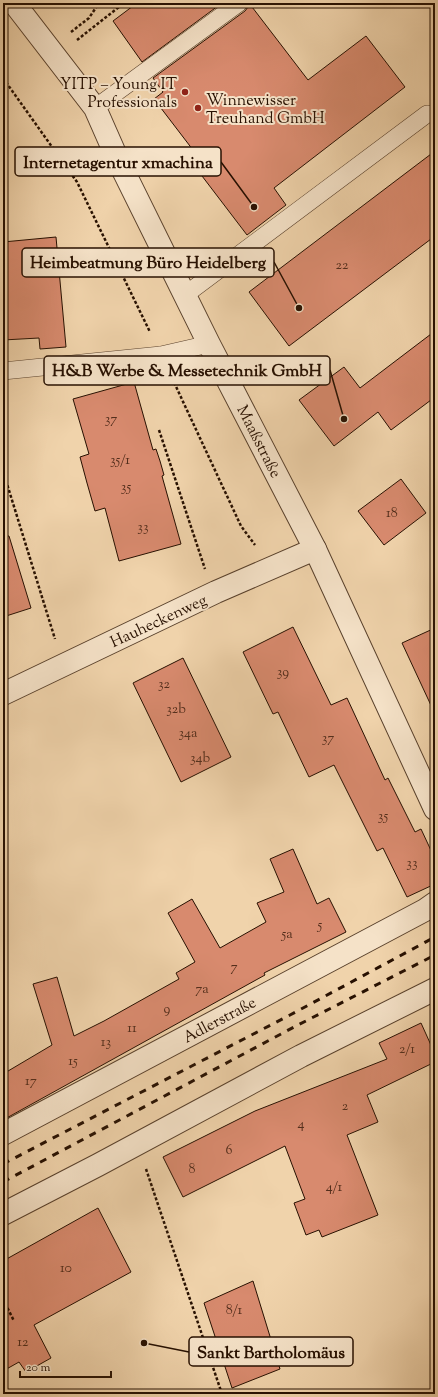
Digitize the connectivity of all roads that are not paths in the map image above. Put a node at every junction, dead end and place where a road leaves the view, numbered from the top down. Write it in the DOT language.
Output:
graph roads {
  1 [pos="14,3"];
  2 [pos="239,3"];
  3 [pos="95,108"];
  4 [pos="427,114"];
  5 [pos="185,295"];
  6 [pos="210,344"];
  7 [pos="3,371"];
  8 [pos="315,549"];
  9 [pos="3,694"];
  10 [pos="435,809"];
  11 [pos="435,903"];
  12 [pos="435,989"];
  13 [pos="3,1134"];
  14 [pos="3,1214"];
  1 -- 3 [label="street, Maaßstraße"];
  2 -- 3 [label="lane"];
  3 -- 5 [label="street, Maaßstraße"];
  4 -- 5 [label="lane"];
  5 -- 6 [label="street, Maaßstraße"];
  6 -- 7 [label="lane"];
  6 -- 8 [label="street, Maaßstraße"];
  8 -- 9 [label="street, Hauheckenweg"];
  8 -- 10 [label="street, Maaßstraße"];
  11 -- 13 [label="street, Adlerstraße"];
  12 -- 14 [label="street"];
}
